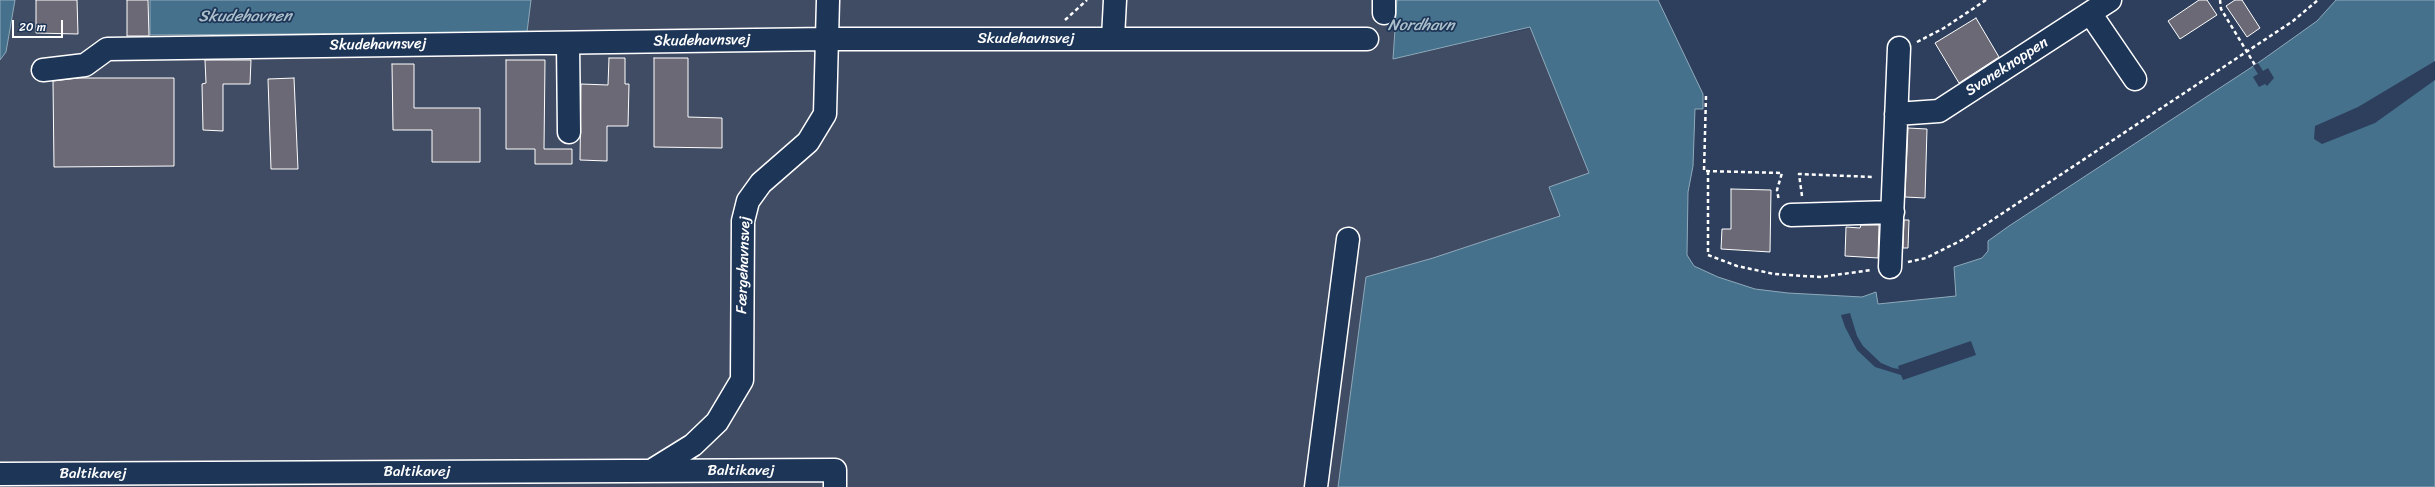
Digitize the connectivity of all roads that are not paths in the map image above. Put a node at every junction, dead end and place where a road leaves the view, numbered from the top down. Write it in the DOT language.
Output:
graph roads {
  1 [pos="828,0"];
  2 [pos="1114,0"];
  3 [pos="2110,0"];
  4 [pos="2090,13"];
  5 [pos="1113,38"];
  6 [pos="827,39"];
  7 [pos="1367,39"];
  8 [pos="568,43"];
  9 [pos="1899,48"];
  10 [pos="43,70"];
  11 [pos="2135,79"];
  12 [pos="1896,114"];
  13 [pos="569,132"];
  14 [pos="1893,212"];
  15 [pos="1791,215"];
  16 [pos="1348,239"];
  17 [pos="1890,267"];
  18 [pos="651,471"];
  19 [pos="0,474"];
  20 [pos="835,479"];
  21 [pos="1316,487"];
  1 -- 6 [label="street, Færgehavnsvej"];
  2 -- 5 [label="street"];
  3 -- 4 [label="street, Svaneknoppen"];
  4 -- 11 [label="street"];
  4 -- 12 [label="street, Svaneknoppen"];
  5 -- 6 [label="street, Skudehavnsvej"];
  5 -- 7 [label="street, Skudehavnsvej"];
  6 -- 8 [label="street, Skudehavnsvej"];
  6 -- 18 [label="street, Færgehavnsvej"];
  8 -- 10 [label="street, Skudehavnsvej"];
  8 -- 13 [label="street"];
  9 -- 12 [label="street"];
  12 -- 14 [label="street"];
  14 -- 15 [label="street"];
  14 -- 17 [label="street"];
  16 -- 21 [label="street"];
  18 -- 19 [label="street, Baltikavej"];
  18 -- 20 [label="street, Baltikavej"];
}
